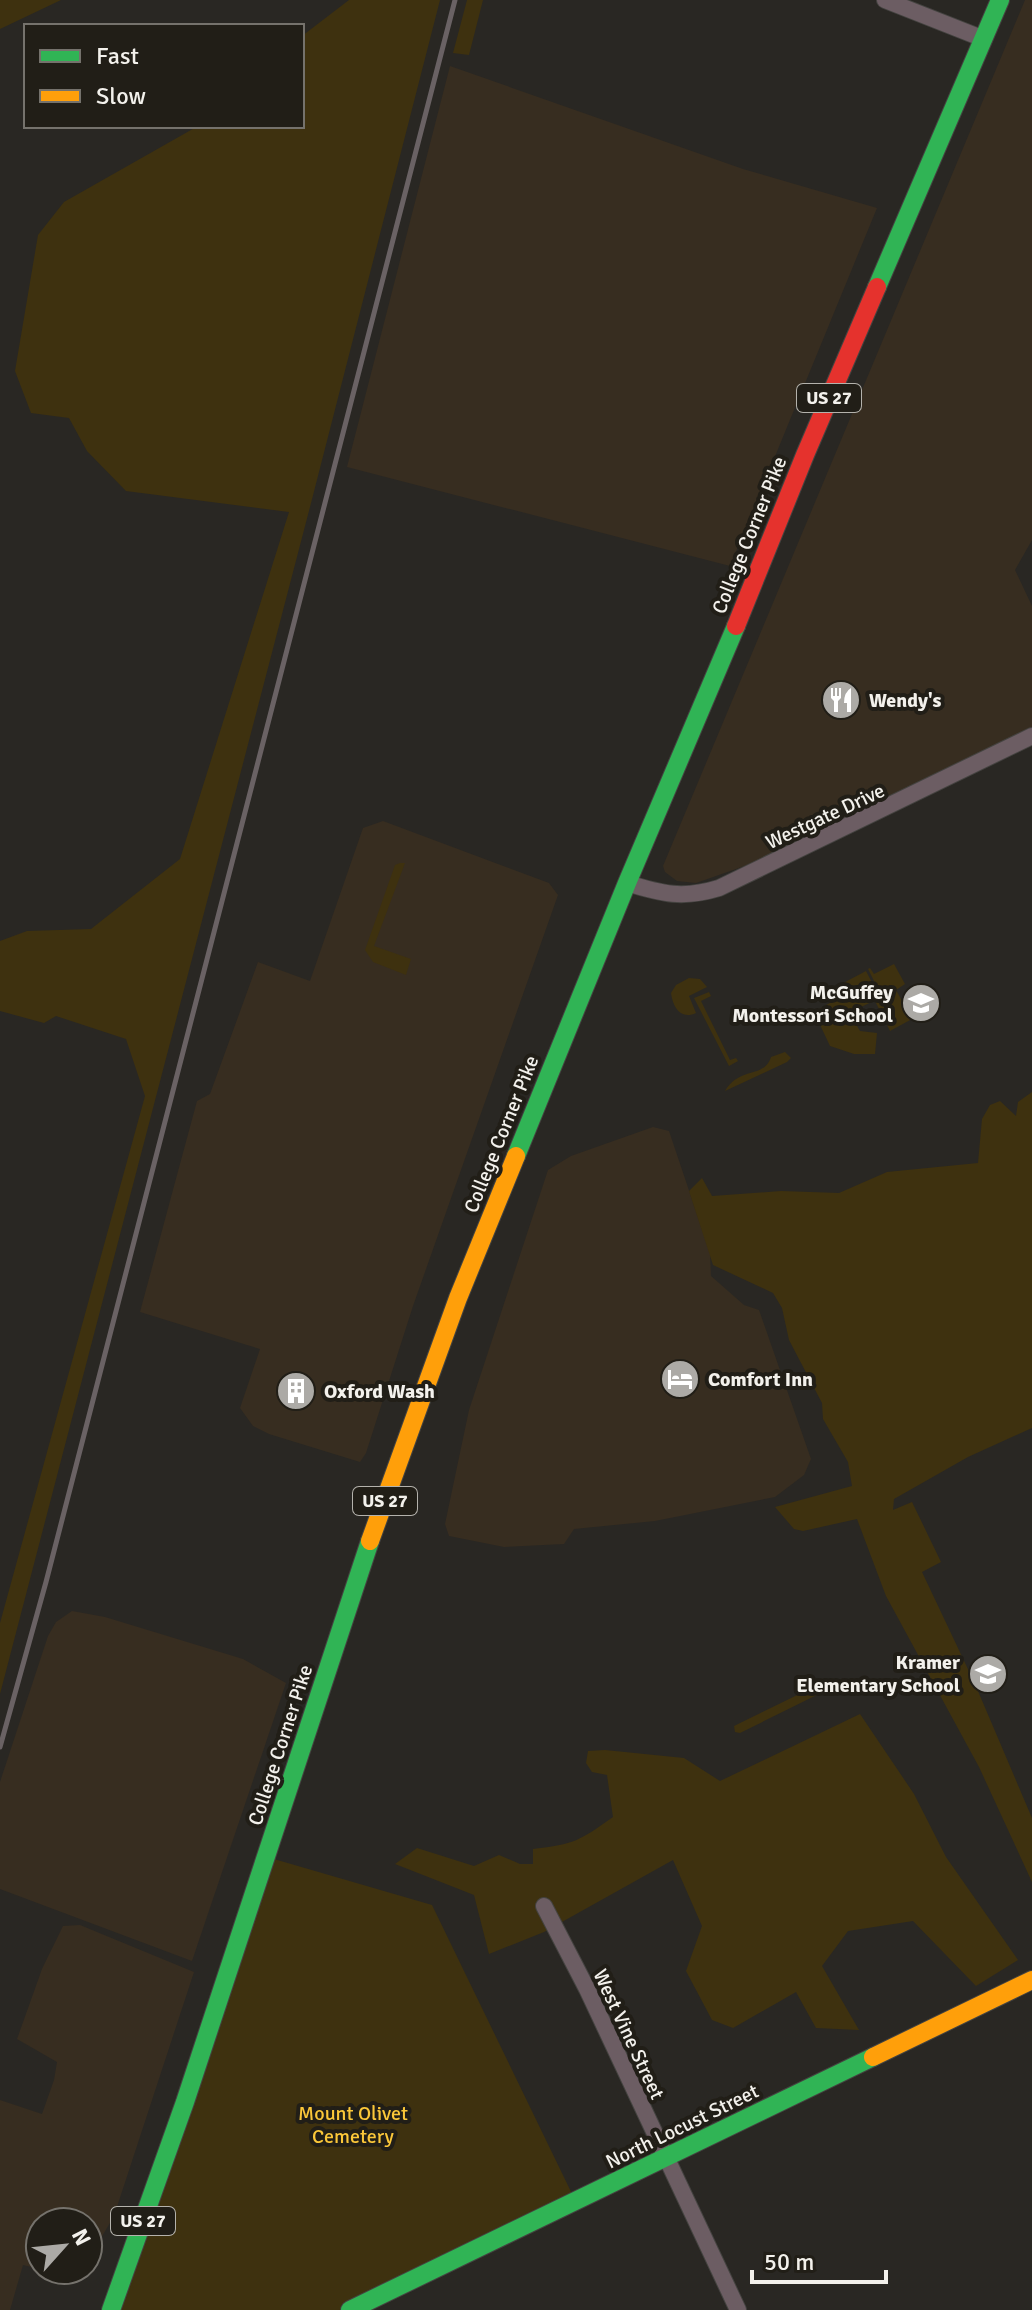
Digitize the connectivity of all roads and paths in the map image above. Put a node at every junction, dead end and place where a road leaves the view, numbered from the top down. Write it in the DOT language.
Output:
graph roads {
  1 [pos="885,0"];
  2 [pos="1000,0"];
  3 [pos="984,39"];
  4 [pos="1032,736"];
  5 [pos="627,883"];
  6 [pos="544,1906"];
  7 [pos="1032,1980"];
  8 [pos="665,2159"];
  9 [pos="388,2302"];
  10 [pos="111,2310"];
  11 [pos="350,2310"];
  12 [pos="738,2310"];
  1 -- 3 [label="street"];
  2 -- 3 [label="main road, College Corner Pike / US 27"];
  3 -- 5 [label="main road, College Corner Pike / US 27"];
  4 -- 5 [label="street, Westgate Drive"];
  5 -- 10 [label="main road, College Corner Pike / US 27"];
  6 -- 8 [label="street, West Vine Street"];
  7 -- 8 [label="main road, North Locust Street"];
  8 -- 9 [label="main road, North Locust Street"];
  8 -- 12 [label="street, West Vine Street"];
  9 -- 11 [label="main road, North Locust Street"];
}
